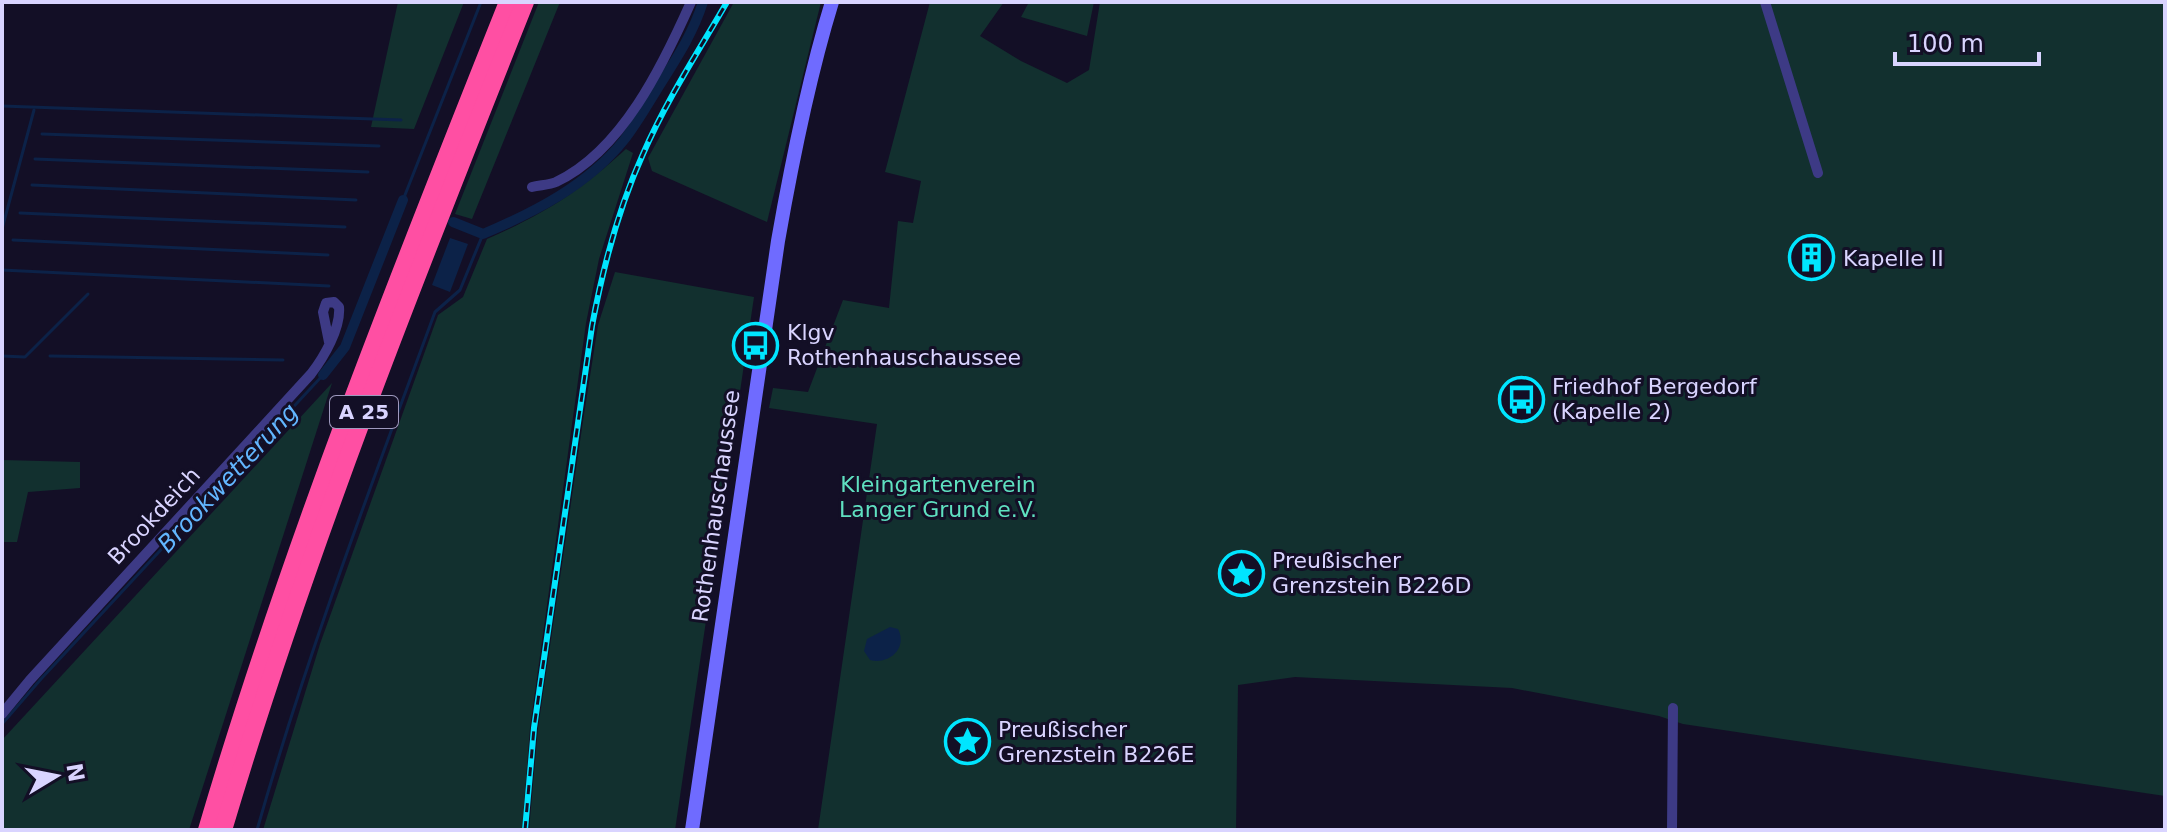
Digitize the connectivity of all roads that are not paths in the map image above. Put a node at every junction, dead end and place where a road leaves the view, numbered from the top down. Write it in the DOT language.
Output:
graph roads {
  1 [pos="508,2"];
  2 [pos="525,2"];
  3 [pos="691,2"];
  4 [pos="832,2"];
  5 [pos="1765,2"];
  6 [pos="1818,173"];
  7 [pos="532,187"];
  8 [pos="329,342"];
  9 [pos="1673,708"];
  10 [pos="2,714"];
  11 [pos="207,830"];
  12 [pos="223,830"];
  13 [pos="692,830"];
  14 [pos="1672,830"];
  1 -- 11 [label="highway, A 25"];
  2 -- 12 [label="highway, A 25"];
  3 -- 7 [label="street"];
  4 -- 13 [label="main road, Rothenhauschaussee"];
  5 -- 6 [label="street"];
  8 -- 10 [label="street, Brookdeich"];
  9 -- 14 [label="street"];
}
